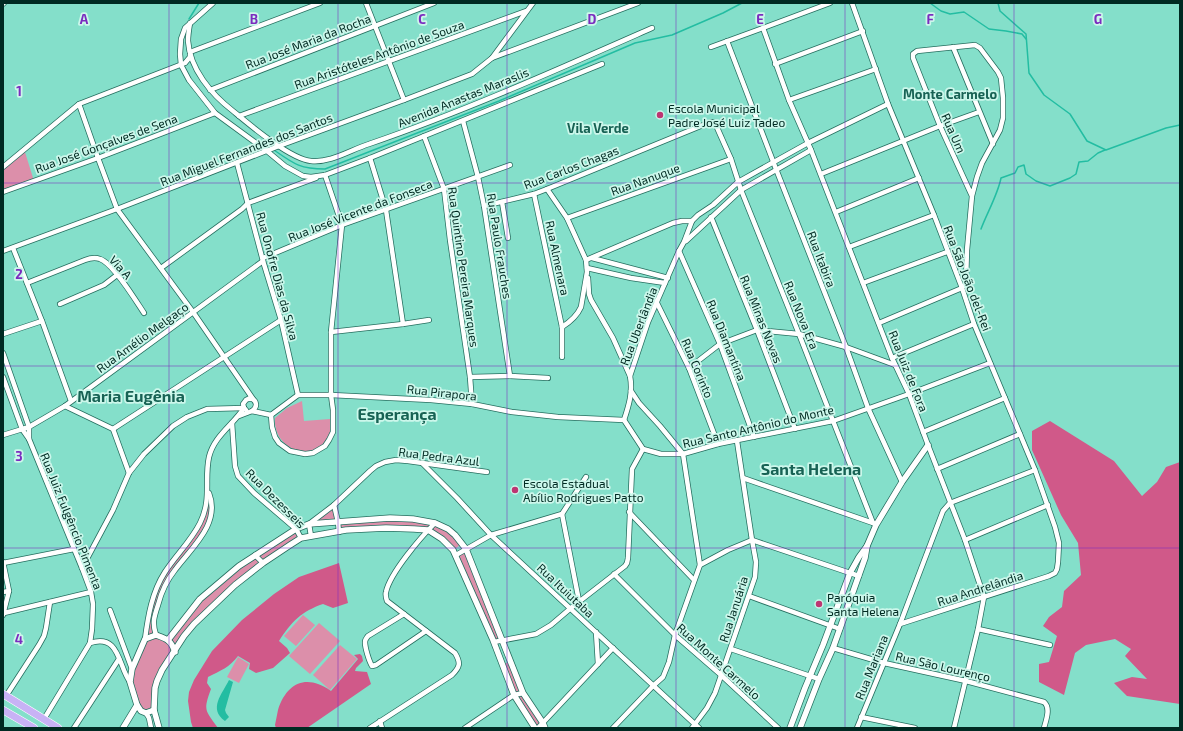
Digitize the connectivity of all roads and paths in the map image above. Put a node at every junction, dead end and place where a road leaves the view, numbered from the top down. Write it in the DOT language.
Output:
graph roads {
  1 [pos="213,3"];
  2 [pos="320,3"];
  3 [pos="366,3"];
  4 [pos="434,3"];
  5 [pos="533,3"];
  6 [pos="638,3"];
  7 [pos="830,3"];
  8 [pos="852,3"];
  9 [pos="526,11"];
  10 [pos="190,23"];
  11 [pos="375,26"];
  12 [pos="652,28"];
  13 [pos="763,28"];
  14 [pos="863,31"];
  15 [pos="727,41"];
  16 [pos="711,46"];
  17 [pos="953,47"];
  18 [pos="190,52"];
  19 [pos="492,58"];
  20 [pos="389,62"];
  21 [pos="181,64"];
  22 [pos="602,64"];
  23 [pos="776,64"];
  24 [pos="876,69"];
  25 [pos="210,90"];
  26 [pos="404,100"];
  27 [pos="789,100"];
  28 [pos="79,104"];
  29 [pos="888,104"];
  30 [pos="979,112"];
  31 [pos="215,113"];
  32 [pos="239,116"];
  33 [pos="463,121"];
  34 [pos="708,123"];
  35 [pos="940,126"];
  36 [pos="424,136"];
  37 [pos="904,141"];
  38 [pos="808,143"];
  39 [pos="993,144"];
  40 [pos="279,146"];
  41 [pos="812,150"];
  42 [pos="267,151"];
  43 [pos="98,158"];
  44 [pos="370,158"];
  45 [pos="731,159"];
  46 [pos="774,162"];
  47 [pos="237,163"];
  48 [pos="510,165"];
  49 [pos="3,167"];
  50 [pos="776,169"];
  51 [pos="821,174"];
  52 [pos="325,175"];
  53 [pos="478,177"];
  54 [pos="919,178"];
  55 [pos="738,182"];
  56 [pos="444,189"];
  57 [pos="547,189"];
  58 [pos="740,190"];
  59 [pos="3,192"];
  60 [pos="534,194"];
  61 [pos="972,196"];
  62 [pos="502,202"];
  63 [pos="248,203"];
  64 [pos="484,206"];
  65 [pos="117,209"];
  66 [pos="386,210"];
  67 [pos="836,212"];
  68 [pos="934,215"];
  69 [pos="711,217"];
  70 [pos="567,218"];
  71 [pos="692,221"];
  72 [pos="342,225"];
  73 [pos="508,238"];
  74 [pos="684,242"];
  75 [pos="849,247"];
  76 [pos="13,248"];
  77 [pos="3,251"];
  78 [pos="678,251"];
  79 [pos="947,252"];
  80 [pos="591,258"];
  81 [pos="263,259"];
  82 [pos="586,260"];
  83 [pos="161,268"];
  84 [pos="587,270"];
  85 [pos="117,275"];
  86 [pos="668,278"];
  87 [pos="27,283"];
  88 [pos="665,283"];
  89 [pos="863,283"];
  90 [pos="962,288"];
  91 [pos="656,301"];
  92 [pos="60,304"];
  93 [pos="193,312"];
  94 [pos="144,313"];
  95 [pos="281,320"];
  96 [pos="429,320"];
  97 [pos="42,321"];
  98 [pos="879,323"];
  99 [pos="403,324"];
  100 [pos="974,324"];
  101 [pos="562,327"];
  102 [pos="757,330"];
  103 [pos="331,332"];
  104 [pos="3,334"];
  105 [pos="799,334"];
  106 [pos="720,344"];
  107 [pos="846,347"];
  108 [pos="3,354"];
  109 [pos="224,357"];
  110 [pos="562,357"];
  111 [pos="892,358"];
  112 [pos="990,363"];
  113 [pos="895,365"];
  114 [pos="689,368"];
  115 [pos="510,376"];
  116 [pos="630,376"];
  117 [pos="3,377"];
  118 [pos="470,377"];
  119 [pos="548,378"];
  120 [pos="247,390"];
  121 [pos="631,391"];
  122 [pos="909,394"];
  123 [pos="298,395"];
  124 [pos="331,395"];
  125 [pos="1005,398"];
  126 [pos="253,399"];
  127 [pos="245,400"];
  128 [pos="71,402"];
  129 [pos="256,404"];
  130 [pos="472,404"];
  131 [pos="65,406"];
  132 [pos="244,408"];
  133 [pos="868,408"];
  134 [pos="234,409"];
  135 [pos="251,411"];
  136 [pos="264,413"];
  137 [pos="272,415"];
  138 [pos="239,416"];
  139 [pos="624,420"];
  140 [pos="833,421"];
  141 [pos="232,423"];
  142 [pos="29,427"];
  143 [pos="22,429"];
  144 [pos="113,429"];
  145 [pos="794,429"];
  146 [pos="923,432"];
  147 [pos="1020,434"];
  148 [pos="3,435"];
  149 [pos="754,437"];
  150 [pos="29,439"];
  151 [pos="738,441"];
  152 [pos="718,444"];
  153 [pos="928,445"];
  154 [pos="643,449"];
  155 [pos="683,454"];
  156 [pos="422,463"];
  157 [pos="937,469"];
  158 [pos="1035,470"];
  159 [pos="487,472"];
  160 [pos="129,473"];
  161 [pos="586,477"];
  162 [pos="743,478"];
  163 [pos="902,482"];
  164 [pos="208,492"];
  165 [pos="950,503"];
  166 [pos="334,505"];
  167 [pos="1048,505"];
  168 [pos="629,512"];
  169 [pos="562,514"];
  170 [pos="338,522"];
  171 [pos="436,523"];
  172 [pos="309,524"];
  173 [pos="874,524"];
  174 [pos="296,528"];
  175 [pos="428,530"];
  176 [pos="339,532"];
  177 [pos="491,535"];
  178 [pos="311,536"];
  179 [pos="301,538"];
  180 [pos="752,540"];
  181 [pos="966,540"];
  182 [pos="867,546"];
  183 [pos="74,549"];
  184 [pos="466,549"];
  185 [pos="255,554"];
  186 [pos="456,555"];
  187 [pos="3,562"];
  188 [pos="1058,562"];
  189 [pos="263,563"];
  190 [pos="700,565"];
  191 [pos="82,568"];
  192 [pos="850,573"];
  193 [pos="614,574"];
  194 [pos="859,576"];
  195 [pos="694,580"];
  196 [pos="9,591"];
  197 [pos="3,592"];
  198 [pos="91,592"];
  199 [pos="749,596"];
  200 [pos="984,597"];
  201 [pos="579,601"];
  202 [pos="50,602"];
  203 [pos="571,608"];
  204 [pos="110,610"];
  205 [pos="3,614"];
  206 [pos="404,614"];
  207 [pos="900,624"];
  208 [pos="831,625"];
  209 [pos="840,628"];
  210 [pos="978,629"];
  211 [pos="426,631"];
  212 [pos="596,632"];
  213 [pos="156,635"];
  214 [pos="675,635"];
  215 [pos="145,639"];
  216 [pos="168,640"];
  217 [pos="502,640"];
  218 [pos="90,642"];
  219 [pos="494,642"];
  220 [pos="1050,645"];
  221 [pos="613,648"];
  222 [pos="833,648"];
  223 [pos="731,649"];
  224 [pos="175,652"];
  225 [pos="119,658"];
  226 [pos="884,663"];
  227 [pos="598,664"];
  228 [pos="132,669"];
  229 [pos="721,674"];
  230 [pos="810,677"];
  231 [pos="819,679"];
  232 [pos="966,681"];
  233 [pos="130,682"];
  234 [pos="653,686"];
  235 [pos="523,693"];
  236 [pos="4,695"];
  237 [pos="514,695"];
  238 [pos="136,705"];
  239 [pos="3,710"];
  240 [pos="154,710"];
  241 [pos="146,713"];
  242 [pos="861,717"];
  243 [pos="44,719"];
  244 [pos="380,721"];
  245 [pos="544,725"];
  246 [pos="695,727"];
  247 [pos="34,728"];
  248 [pos="58,728"];
  249 [pos="74,728"];
  250 [pos="123,728"];
  251 [pos="151,728"];
  252 [pos="159,728"];
  253 [pos="370,728"];
  254 [pos="382,728"];
  255 [pos="465,728"];
  256 [pos="537,728"];
  257 [pos="613,728"];
  258 [pos="778,728"];
  259 [pos="790,728"];
  260 [pos="800,728"];
  261 [pos="857,728"];
  262 [pos="915,728"];
  263 [pos="954,728"];
  264 [pos="1044,728"];
  1 -- 10 [label="street"];
  2 -- 18 [label="street"];
  3 -- 11 [label="street"];
  4 -- 11 [label="street, Rua José Maria da Rocha"];
  5 -- 9 [label="street"];
  6 -- 19 [label="street"];
  7 -- 13 [label="street"];
  8 -- 14 [label="street, Rua São João del-Rei"];
  9 -- 19 [label="street"];
  9 -- 20 [label="street, Rua Aristóteles Antônio de Souza"];
  10 -- 18 [label="street, Avenida Anastas Maraslis"];
  10 -- 21 [label="street"];
  11 -- 20 [label="street"];
  11 -- 25 [label="street, Rua José Maria da Rocha"];
  12 -- 40 [label="street, Avenida Anastas Maraslis"];
  13 -- 15 [label="street"];
  13 -- 23 [label="street, Rua Juiz de Fora"];
  14 -- 23 [label="street"];
  14 -- 24 [label="street, Rua São João del-Rei"];
  15 -- 16 [label="street"];
  15 -- 46 [label="street, Rua Itabira"];
  17 -- 30 [label="street"];
  17 -- 35 [label="street, Rua Um"];
  17 -- 39 [label="street"];
  18 -- 21 [label="street"];
  18 -- 25 [label="street, Avenida Anastas Maraslis"];
  19 -- 26 [label="street, Rua Miguel Fernandes dos Santos"];
  20 -- 26 [label="street"];
  20 -- 32 [label="street, Rua Aristóteles Antônio de Souza"];
  21 -- 28 [label="street"];
  21 -- 31 [label="street, Avenida Anastas Maraslis"];
  22 -- 33 [label="street, Avenida Anastas Maraslis"];
  23 -- 27 [label="street, Rua Juiz de Fora"];
  24 -- 27 [label="street"];
  24 -- 29 [label="street, Rua São João del-Rei"];
  25 -- 32 [label="street, Avenida Anastas Maraslis"];
  26 -- 40 [label="street, Rua Miguel Fernandes dos Santos"];
  27 -- 38 [label="street, Rua Juiz de Fora"];
  28 -- 43 [label="street"];
  28 -- 49 [label="street"];
  29 -- 37 [label="street, Rua São João del-Rei"];
  29 -- 38 [label="street"];
  30 -- 35 [label="street"];
  30 -- 39 [label="street"];
  31 -- 42 [label="street, Avenida Anastas Maraslis"];
  31 -- 43 [label="street, Rua José Gonçalves de Sena"];
  32 -- 40 [label="street, Avenida Anastas Maraslis"];
  33 -- 36 [label="street, Avenida Anastas Maraslis"];
  33 -- 53 [label="street, Rua Paulo Frauches"];
  34 -- 45 [label="street, Rua Nova Era"];
  34 -- 57 [label="street, Rua Carlos Chagas"];
  35 -- 37 [label="street"];
  35 -- 61 [label="street, Rua Um"];
  36 -- 44 [label="street, Avenida Anastas Maraslis"];
  36 -- 56 [label="street, Rua Quintino Pereira Marques"];
  37 -- 51 [label="street"];
  37 -- 54 [label="street, Rua São João del-Rei"];
  38 -- 41 [label="street, Rua Juiz de Fora"];
  38 -- 46 [label="street"];
  39 -- 61 [label="street"];
  40 -- 42 [label="street, Rua Miguel Fernandes dos Santos"];
  41 -- 50 [label="street, Rua Uberlândia"];
  41 -- 51 [label="street, Rua Juiz de Fora"];
  42 -- 47 [label="street, Rua Miguel Fernandes dos Santos"];
  42 -- 52 [label="street, Avenida Anastas Maraslis"];
  43 -- 59 [label="street, Rua José Gonçalves de Sena"];
  43 -- 65 [label="street"];
  44 -- 52 [label="street, Avenida Anastas Maraslis"];
  44 -- 66 [label="street"];
  45 -- 55 [label="street, Rua Nova Era"];
  45 -- 70 [label="street, Rua Nanuque"];
  46 -- 50 [label="street, Rua Itabira"];
  46 -- 55 [label="street"];
  47 -- 63 [label="street, Rua Onofre Dias da Silva"];
  47 -- 65 [label="street, Rua Miguel Fernandes dos Santos"];
  48 -- 53 [label="street, Rua José Vicente da Fonseca"];
  50 -- 58 [label="street, Rua Uberlândia"];
  50 -- 107 [label="street, Rua Itabira"];
  51 -- 67 [label="street, Rua Juiz de Fora"];
  52 -- 63 [label="street"];
  52 -- 72 [label="street"];
  53 -- 56 [label="street, Rua José Vicente da Fonseca"];
  53 -- 64 [label="street, Rua Paulo Frauches"];
  54 -- 67 [label="street"];
  54 -- 68 [label="street, Rua São João del-Rei"];
  55 -- 58 [label="street, Rua Nova Era"];
  55 -- 71 [label="street"];
  56 -- 66 [label="street, Rua José Vicente da Fonseca"];
  56 -- 118 [label="street, Rua Quintino Pereira Marques"];
  57 -- 60 [label="street, Rua Carlos Chagas"];
  57 -- 70 [label="street"];
  58 -- 69 [label="street, Rua Uberlândia"];
  58 -- 105 [label="street, Rua Nova Era"];
  60 -- 62 [label="street, Rua Carlos Chagas"];
  60 -- 101 [label="street, Rua Almenara"];
  61 -- 90 [label="street"];
  62 -- 64 [label="street, Rua Carlos Chagas"];
  62 -- 73 [label="street"];
  63 -- 81 [label="street, Rua Onofre Dias da Silva"];
  63 -- 83 [label="street"];
  64 -- 115 [label="street, Rua Paulo Frauches"];
  65 -- 76 [label="street, Rua Miguel Fernandes dos Santos"];
  65 -- 83 [label="street"];
  66 -- 72 [label="street, Rua José Vicente da Fonseca"];
  66 -- 99 [label="street"];
  67 -- 75 [label="street, Rua Juiz de Fora"];
  68 -- 75 [label="street"];
  68 -- 79 [label="street, Rua São João del-Rei"];
  69 -- 74 [label="street, Rua Uberlândia"];
  69 -- 102 [label="street, Rua Minas Novas"];
  70 -- 82 [label="street"];
  71 -- 74 [label="street, Rua Uberlândia"];
  71 -- 80 [label="street"];
  72 -- 81 [label="street, Rua José Vicente da Fonseca"];
  72 -- 103 [label="street"];
  74 -- 78 [label="street, Rua Uberlândia"];
  75 -- 89 [label="street, Rua Juiz de Fora"];
  76 -- 77 [label="street, Rua Miguel Fernandes dos Santos"];
  76 -- 87 [label="street"];
  78 -- 86 [label="street, Rua Uberlândia"];
  78 -- 106 [label="street, Rua Diamantina"];
  79 -- 89 [label="street"];
  79 -- 90 [label="street, Rua São João del-Rei"];
  80 -- 82 [label="street"];
  80 -- 86 [label="street"];
  81 -- 93 [label="street, Rua Amélio Melgaço"];
  81 -- 95 [label="street, Rua Onofre Dias da Silva"];
  82 -- 84 [label="street"];
  83 -- 93 [label="street"];
  84 -- 88 [label="street"];
  84 -- 101 [label="street"];
  84 -- 116 [label="street"];
  85 -- 87 [label="street, Via A"];
  85 -- 92 [label="street"];
  85 -- 94 [label="street, Via A"];
  86 -- 88 [label="street, Rua Uberlândia"];
  87 -- 97 [label="street"];
  88 -- 91 [label="street, Rua Uberlândia"];
  89 -- 98 [label="street, Rua Juiz de Fora"];
  90 -- 98 [label="street"];
  90 -- 100 [label="street, Rua São João del-Rei"];
  91 -- 114 [label="street, Rua Corinto"];
  91 -- 116 [label="street, Rua Uberlândia"];
  93 -- 109 [label="street"];
  93 -- 128 [label="street, Rua Amélio Melgaço"];
  95 -- 109 [label="street"];
  95 -- 123 [label="street, Rua Onofre Dias da Silva"];
  96 -- 99 [label="street"];
  97 -- 104 [label="street"];
  97 -- 128 [label="street"];
  98 -- 111 [label="street, Rua Juiz de Fora"];
  99 -- 103 [label="street"];
  100 -- 111 [label="street"];
  100 -- 112 [label="street, Rua São João del-Rei"];
  101 -- 110 [label="street, Rua Almenara"];
  102 -- 105 [label="street"];
  102 -- 106 [label="street"];
  102 -- 145 [label="street, Rua Minas Novas"];
  103 -- 124 [label="street"];
  105 -- 107 [label="street"];
  105 -- 140 [label="street, Rua Nova Era"];
  106 -- 114 [label="street"];
  106 -- 149 [label="street, Rua Diamantina"];
  107 -- 113 [label="street"];
  107 -- 133 [label="street, Rua Itabira"];
  108 -- 142 [label="street, Rua Juiz Fulgêncio Pimenta"];
  109 -- 120 [label="street"];
  109 -- 144 [label="street"];
  111 -- 113 [label="street, Rua Juiz de Fora"];
  112 -- 122 [label="street, Rua Santo Antônio do Monte"];
  112 -- 125 [label="street, Rua São João del-Rei"];
  113 -- 122 [label="street, Rua Juiz de Fora"];
  114 -- 152 [label="street, Rua Corinto"];
  115 -- 118 [label="street"];
  115 -- 119 [label="street"];
  116 -- 121 [label="street, Rua Uberlândia"];
  117 -- 143 [label="street, Rua Juiz Fulgêncio Pimenta"];
  118 -- 130 [label="street, Rua Quintino Pereira Marques"];
  120 -- 126 [label="street"];
  120 -- 127 [label="street"];
  121 -- 139 [label="street, Rua Uberlândia"];
  121 -- 155 [label="street"];
  122 -- 133 [label="street, Rua Santo Antônio do Monte"];
  122 -- 146 [label="street, Rua Juiz de Fora"];
  123 -- 124 [label="street, Rua Pirapora"];
  123 -- 137 [label="street"];
  124 -- 130 [label="street, Rua Pirapora"];
  124 -- 137 [label="street"];
  125 -- 146 [label="street"];
  125 -- 147 [label="street, Rua São João del-Rei"];
  126 -- 127 [label="street"];
  126 -- 129 [label="street"];
  127 -- 132 [label="street"];
  127 -- 134 [label="street"];
  128 -- 131 [label="street, Rua Amélio Melgaço"];
  129 -- 135 [label="street"];
  129 -- 136 [label="street"];
  130 -- 139 [label="street, Rua Pirapora"];
  131 -- 142 [label="street, Rua Amélio Melgaço"];
  131 -- 144 [label="street"];
  132 -- 134 [label="street"];
  132 -- 135 [label="street"];
  132 -- 138 [label="street"];
  133 -- 140 [label="street, Rua Santo Antônio do Monte"];
  133 -- 163 [label="street, Rua Itabira"];
  134 -- 160 [label="street"];
  135 -- 136 [label="street"];
  135 -- 138 [label="street"];
  136 -- 137 [label="street"];
  138 -- 141 [label="street"];
  139 -- 154 [label="street"];
  140 -- 145 [label="street, Rua Santo Antônio do Monte"];
  140 -- 173 [label="street, Rua Nova Era"];
  141 -- 164 [label="street"];
  141 -- 174 [label="street, Rua Dezesseis"];
  142 -- 143 [label="street, Rua Amélio Melgaço"];
  142 -- 150 [label="street, Rua Juiz Fulgêncio Pimenta"];
  143 -- 148 [label="street, Rua Amélio Melgaço"];
  143 -- 150 [label="street, Rua Juiz Fulgêncio Pimenta"];
  144 -- 160 [label="street"];
  145 -- 149 [label="street, Rua Santo Antônio do Monte"];
  146 -- 153 [label="street, Rua Juiz de Fora"];
  147 -- 157 [label="street"];
  147 -- 158 [label="street, Rua São João del-Rei"];
  149 -- 151 [label="street, Rua Santo Antônio do Monte"];
  150 -- 183 [label="street, Rua Juiz Fulgêncio Pimenta"];
  151 -- 152 [label="street, Rua Santo Antônio do Monte"];
  151 -- 162 [label="street, Rua Januária"];
  152 -- 155 [label="street, Rua Santo Antônio do Monte"];
  153 -- 157 [label="street, Rua Juiz de Fora"];
  153 -- 163 [label="street"];
  154 -- 155 [label="street, Rua Santo Antônio do Monte"];
  154 -- 168 [label="street"];
  155 -- 190 [label="street"];
  156 -- 159 [label="street, Rua Pedra Azul"];
  156 -- 166 [label="street, Rua Pedra Azul"];
  156 -- 177 [label="street, Rua Ituiutaba"];
  157 -- 165 [label="street, Rua Juiz de Fora"];
  158 -- 165 [label="street"];
  158 -- 167 [label="street, Rua São João del-Rei"];
  160 -- 191 [label="street"];
  161 -- 169 [label="street"];
  162 -- 173 [label="street"];
  162 -- 180 [label="street, Rua Januária"];
  163 -- 173 [label="street"];
  164 -- 213 [label="street"];
  164 -- 215 [label="street"];
  165 -- 181 [label="street, Rua Juiz de Fora"];
  165 -- 207 [label="street, Rua Mariana"];
  166 -- 170 [label="street"];
  166 -- 172 [label="street, Rua Pedra Azul"];
  167 -- 181 [label="street"];
  167 -- 188 [label="street, Rua São João del-Rei"];
  168 -- 193 [label="street"];
  168 -- 195 [label="street"];
  169 -- 177 [label="street"];
  169 -- 201 [label="street"];
  170 -- 171 [label="street"];
  170 -- 172 [label="street"];
  170 -- 176 [label="street"];
  171 -- 175 [label="street"];
  171 -- 184 [label="street"];
  172 -- 174 [label="street"];
  172 -- 178 [label="street"];
  173 -- 182 [label="street"];
  174 -- 179 [label="street, Rua Dezesseis"];
  174 -- 185 [label="street"];
  175 -- 176 [label="street"];
  175 -- 186 [label="street"];
  175 -- 206 [label="street"];
  176 -- 178 [label="street"];
  177 -- 184 [label="street"];
  177 -- 203 [label="street, Rua Ituiutaba"];
  178 -- 179 [label="street"];
  179 -- 189 [label="street"];
  180 -- 190 [label="street"];
  180 -- 192 [label="street"];
  180 -- 199 [label="street, Rua Januária"];
  181 -- 200 [label="street, Rua Juiz de Fora"];
  182 -- 192 [label="street"];
  182 -- 194 [label="street"];
  183 -- 187 [label="street"];
  183 -- 191 [label="street, Rua Juiz Fulgêncio Pimenta"];
  184 -- 186 [label="street"];
  184 -- 217 [label="street"];
  185 -- 189 [label="street"];
  185 -- 216 [label="street"];
  186 -- 219 [label="street"];
  187 -- 196 [label="street"];
  188 -- 200 [label="street, Rua Andrelândia"];
  189 -- 224 [label="street"];
  190 -- 195 [label="street"];
  191 -- 198 [label="street, Rua Juiz Fulgêncio Pimenta"];
  192 -- 194 [label="street"];
  192 -- 208 [label="street"];
  193 -- 201 [label="street"];
  193 -- 214 [label="street, Rua Monte Carmelo"];
  194 -- 209 [label="street"];
  195 -- 214 [label="street"];
  196 -- 197 [label="street"];
  196 -- 205 [label="street"];
  198 -- 202 [label="street"];
  198 -- 218 [label="street, Rua Juiz Fulgêncio Pimenta"];
  199 -- 208 [label="street"];
  199 -- 223 [label="street, Rua Januária"];
  200 -- 207 [label="street, Rua Andrelândia"];
  200 -- 210 [label="street, Rua Juiz de Fora"];
  201 -- 203 [label="street"];
  202 -- 205 [label="street"];
  202 -- 236 [label="street"];
  203 -- 212 [label="street, Rua Ituiutaba"];
  203 -- 217 [label="street"];
  204 -- 228 [label="street"];
  206 -- 211 [label="street"];
  206 -- 211 [label="street"];
  207 -- 226 [label="street, Rua Mariana"];
  208 -- 209 [label="street"];
  208 -- 230 [label="street"];
  209 -- 222 [label="street"];
  210 -- 220 [label="street"];
  210 -- 232 [label="street, Rua Juiz de Fora"];
  211 -- 244 [label="street"];
  212 -- 221 [label="street, Rua Ituiutaba"];
  212 -- 227 [label="street"];
  213 -- 215 [label="street"];
  213 -- 216 [label="street"];
  214 -- 229 [label="street, Rua Monte Carmelo"];
  214 -- 234 [label="street"];
  215 -- 228 [label="street"];
  216 -- 224 [label="street"];
  217 -- 219 [label="street"];
  217 -- 235 [label="street"];
  218 -- 225 [label="street"];
  218 -- 243 [label="street"];
  219 -- 237 [label="street"];
  221 -- 227 [label="street"];
  221 -- 234 [label="street, Rua Ituiutaba"];
  222 -- 226 [label="street, Rua São Lourenço"];
  222 -- 231 [label="street"];
  223 -- 229 [label="street, Rua Januária"];
  223 -- 230 [label="street"];
  224 -- 240 [label="street"];
  225 -- 233 [label="street"];
  225 -- 249 [label="street"];
  226 -- 232 [label="street, Rua São Lourenço"];
  226 -- 242 [label="street, Rua Mariana"];
  227 -- 245 [label="street"];
  228 -- 233 [label="street"];
  229 -- 246 [label="street, Rua Januária"];
  229 -- 258 [label="street, Rua Monte Carmelo"];
  230 -- 231 [label="street"];
  230 -- 259 [label="street"];
  231 -- 260 [label="street"];
  232 -- 263 [label="street, Rua Juiz de Fora"];
  232 -- 264 [label="street, Rua São Lourenço"];
  233 -- 238 [label="street"];
  234 -- 246 [label="street, Rua Ituiutaba"];
  234 -- 257 [label="street"];
  235 -- 237 [label="street"];
  235 -- 245 [label="street"];
  236 -- 243 [label="main road"];
  237 -- 255 [label="street"];
  237 -- 256 [label="street"];
  238 -- 241 [label="street"];
  238 -- 250 [label="street"];
  239 -- 247 [label="main road"];
  240 -- 241 [label="street"];
  240 -- 252 [label="street"];
  241 -- 251 [label="street"];
  242 -- 261 [label="street, Rua Mariana"];
  242 -- 262 [label="street"];
  243 -- 248 [label="main road"];
  244 -- 253 [label="street"];
  244 -- 254 [label="street"];
  245 -- 256 [label="street"];
}
